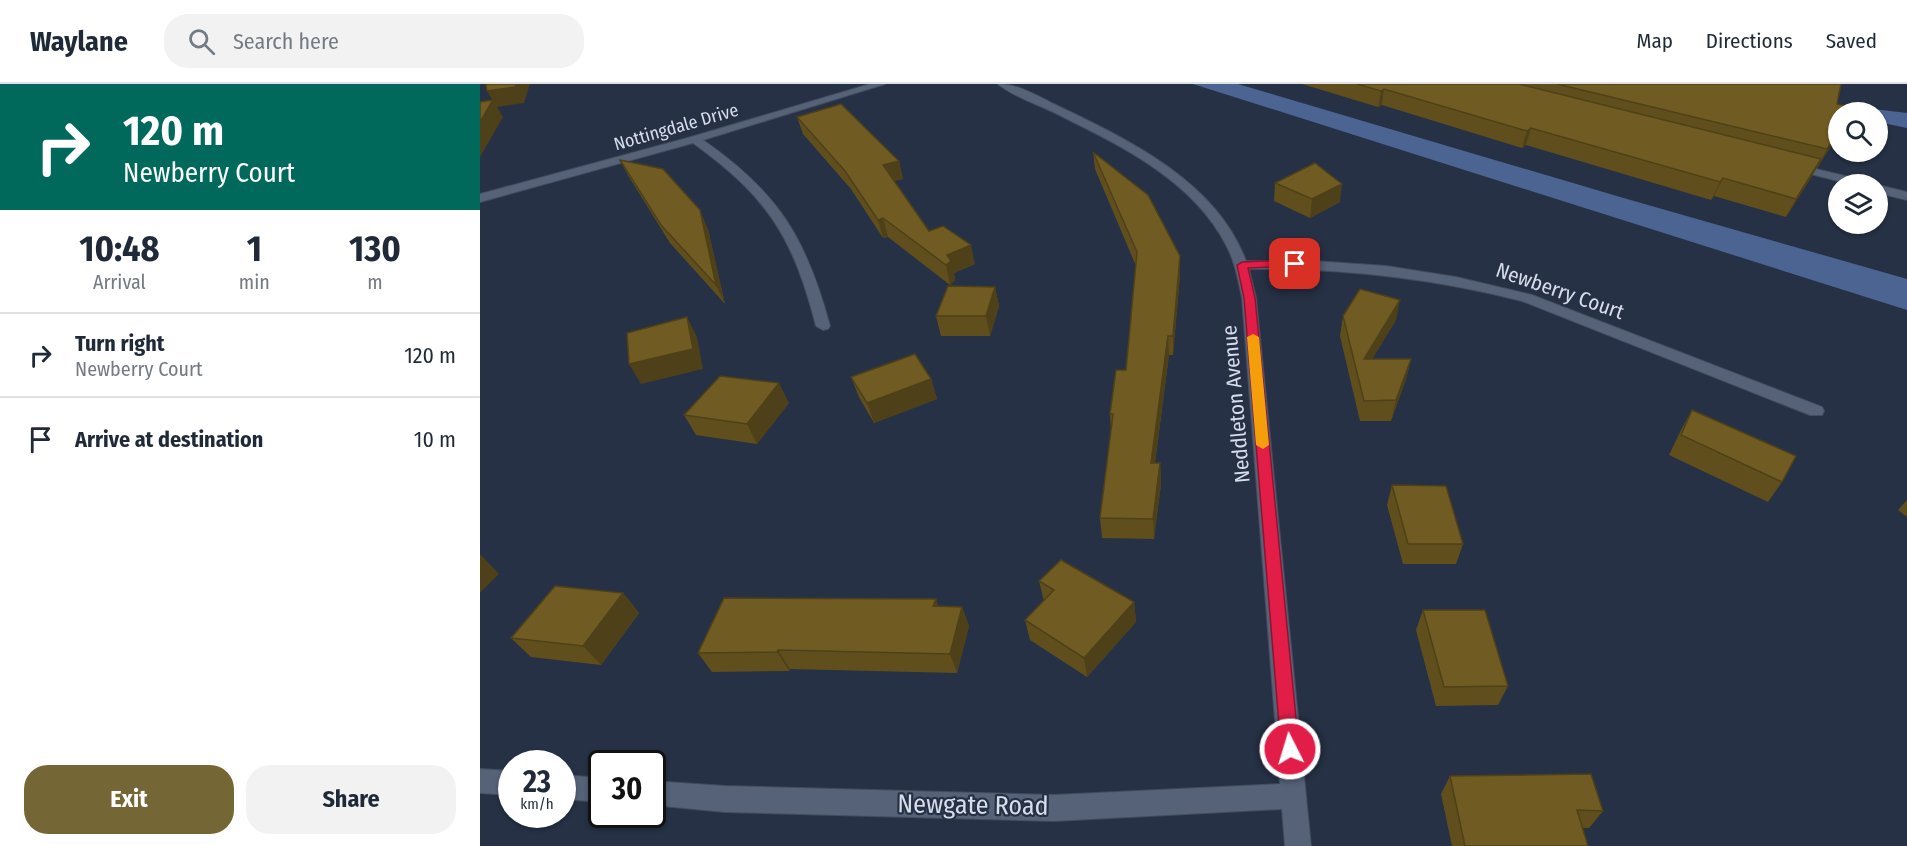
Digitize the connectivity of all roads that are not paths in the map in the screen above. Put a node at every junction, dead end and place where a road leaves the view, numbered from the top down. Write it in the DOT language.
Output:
graph roads {
  1 [pos="880,84"];
  2 [pos="1004,84"];
  3 [pos="695,139"];
  4 [pos="1783,164"];
  5 [pos="1828,175"];
  6 [pos="1888,191"];
  7 [pos="1907,196"];
  8 [pos="480,198"];
  9 [pos="1242,265"];
  10 [pos="823,326"];
  11 [pos="1816,411"];
  12 [pos="480,781"];
  13 [pos="498,782"];
  14 [pos="666,794"];
  15 [pos="1294,796"];
  16 [pos="1298,846"];
  1 -- 3 [label="street, Nottingdale Drive"];
  2 -- 9 [label="street, Neddleton Avenue"];
  3 -- 8 [label="street, Nottingdale Drive"];
  3 -- 10 [label="street"];
  4 -- 5 [label="street"];
  6 -- 7 [label="street"];
  9 -- 11 [label="street, Newberry Court"];
  9 -- 15 [label="street, Neddleton Avenue"];
  12 -- 13 [label="street"];
  14 -- 15 [label="street, Newgate Road"];
  15 -- 16 [label="street, Neddleton Avenue"];
}
